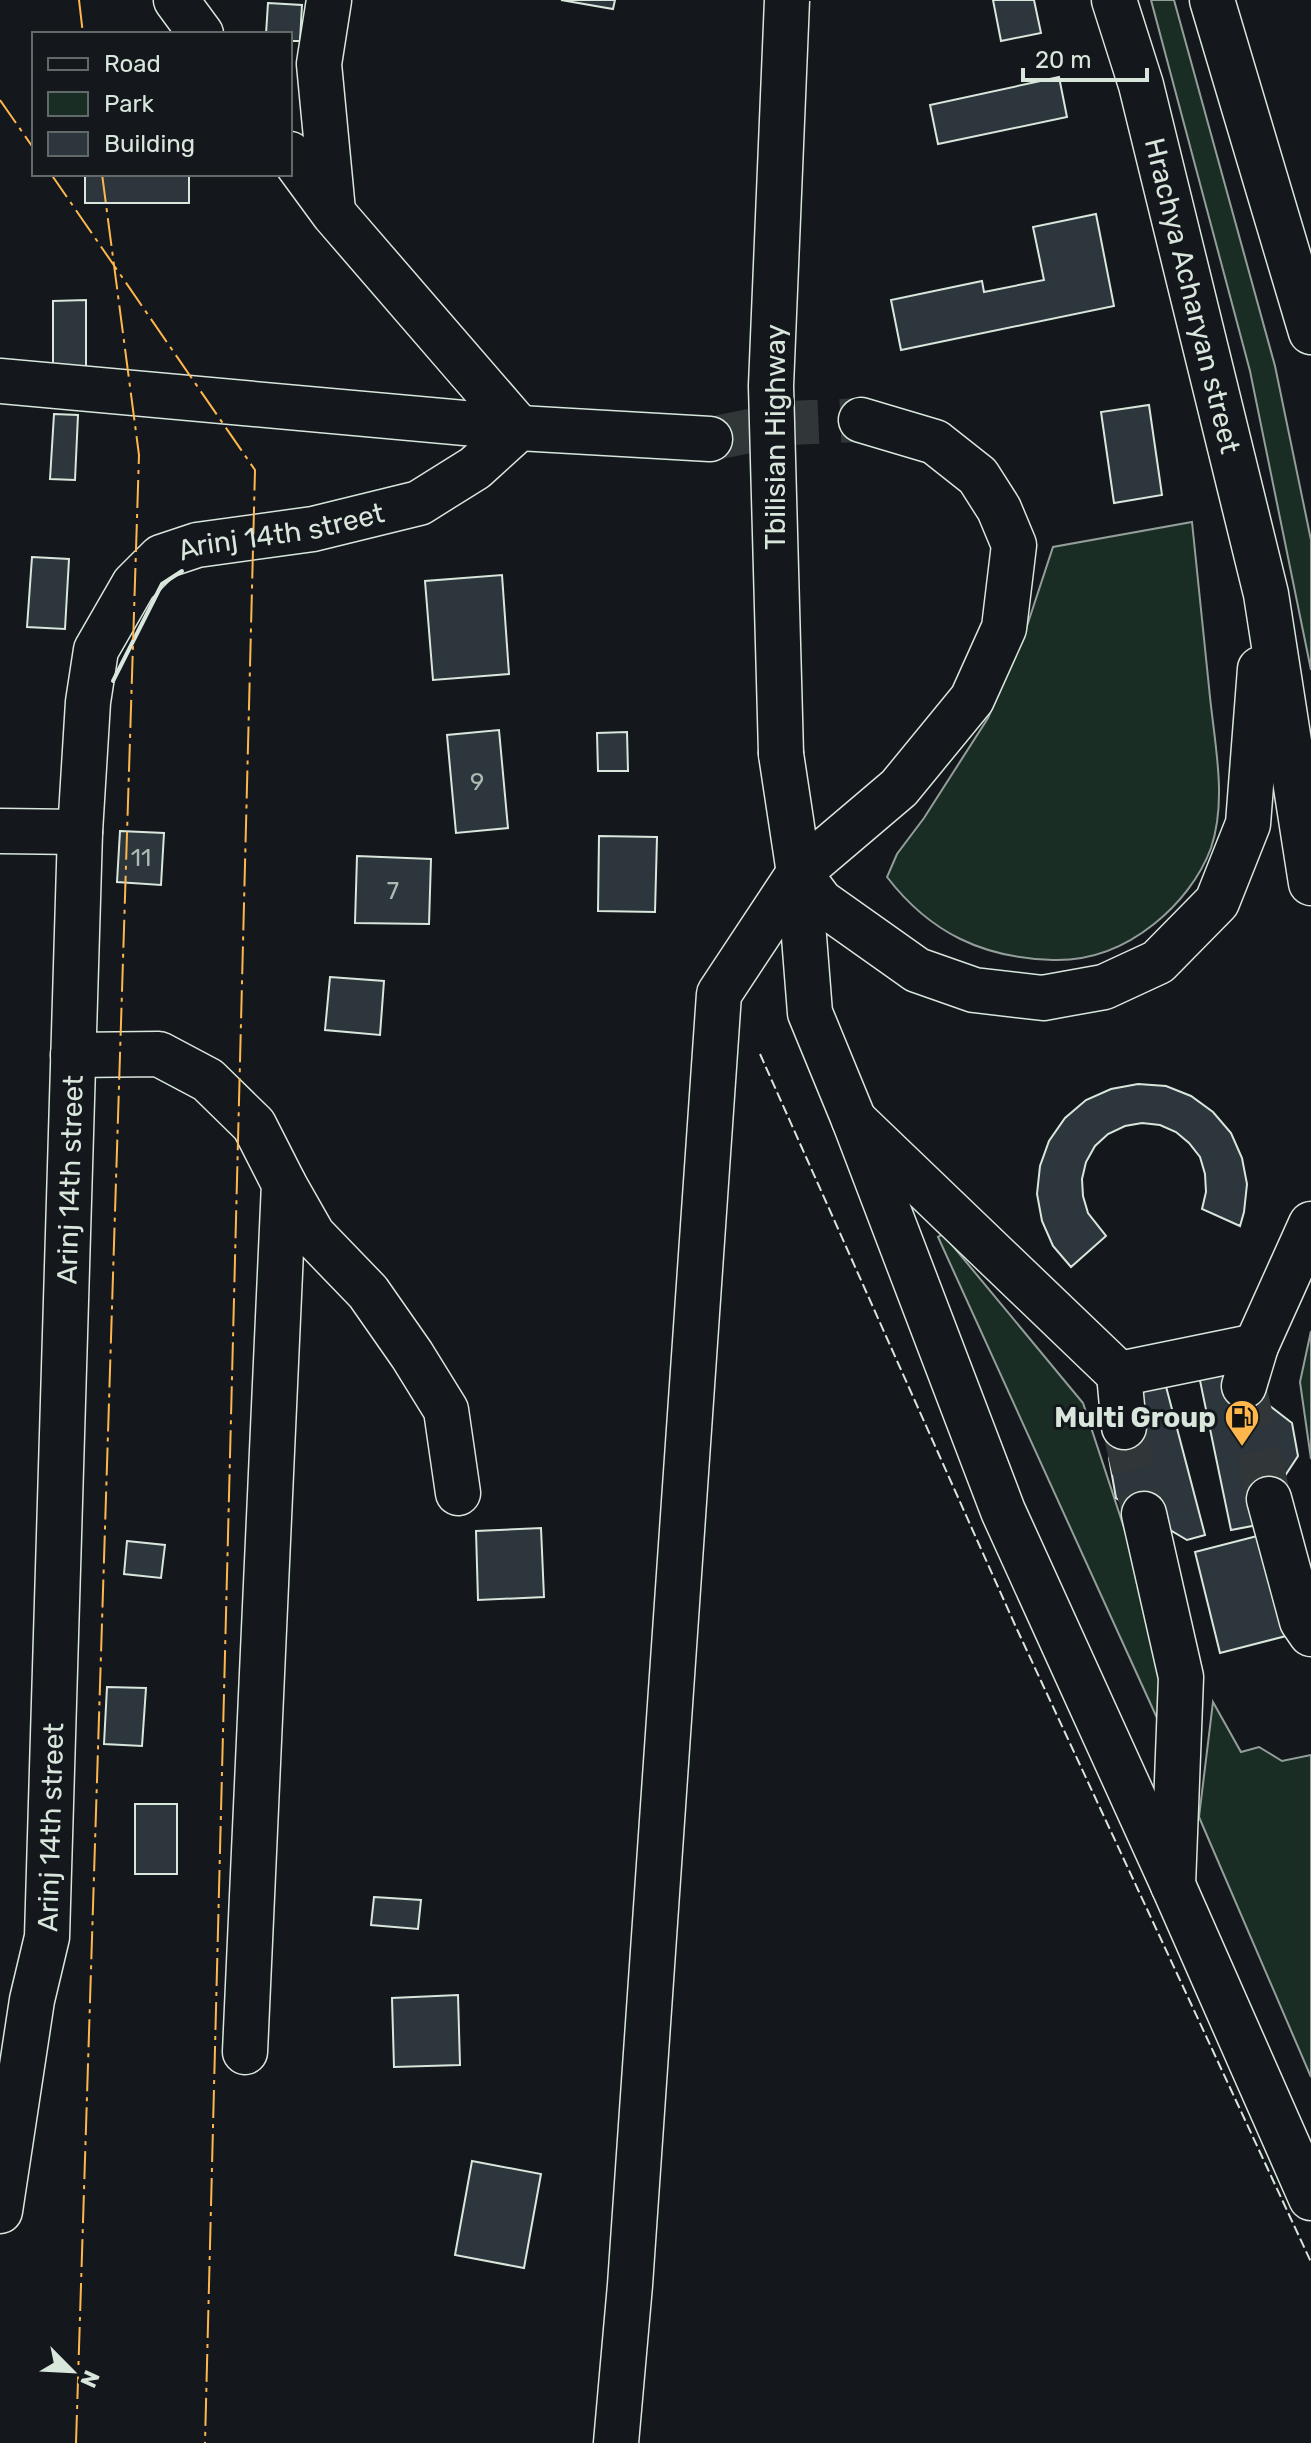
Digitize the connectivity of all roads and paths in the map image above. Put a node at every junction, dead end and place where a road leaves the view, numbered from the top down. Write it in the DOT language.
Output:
graph roads {
  1 [pos="176,0"];
  2 [pos="329,0"];
  3 [pos="787,0"];
  4 [pos="1114,0"];
  5 [pos="1212,0"];
  6 [pos="200,32"];
  7 [pos="292,157"];
  8 [pos="334,214"];
  9 [pos="1311,332"];
  10 [pos="0,381"];
  11 [pos="861,420"];
  12 [pos="519,428"];
  13 [pos="710,439"];
  14 [pos="1266,594"];
  15 [pos="0,831"];
  16 [pos="80,832"];
  17 [pos="799,873"];
  18 [pos="1311,883"];
  19 [pos="73,1055"];
  20 [pos="854,1120"];
  21 [pos="284,1184"];
  22 [pos="1311,1224"];
  23 [pos="1119,1374"];
  24 [pos="1124,1427"];
  25 [pos="458,1493"];
  26 [pos="1269,1499"];
  27 [pos="1144,1514"];
  28 [pos="1311,1634"];
  29 [pos="1173,1885"];
  30 [pos="16,2000"];
  31 [pos="245,2052"];
  32 [pos="1311,2198"];
  33 [pos="0,2211"];
  34 [pos="616,2443"];
  1 -- 6 [label="main road"];
  2 -- 8 [label="main road"];
  3 -- 17 [label="main road, Tbilisian Highway, bridge"];
  4 -- 14 [label="main road, Hrachya Acharyan street"];
  5 -- 9 [label="main road"];
  7 -- 8 [label="main road"];
  8 -- 12 [label="main road"];
  10 -- 12 [label="main road"];
  11 -- 17 [label="main road"];
  12 -- 13 [label="main road"];
  12 -- 16 [label="main road, Arinj 14th street"];
  14 -- 17 [label="main road"];
  14 -- 18 [label="main road"];
  15 -- 16 [label="main road"];
  16 -- 19 [label="main road, Arinj 14th street"];
  17 -- 20 [label="main road, Tbilisian Highway"];
  17 -- 34 [label="main road"];
  19 -- 21 [label="main road"];
  19 -- 30 [label="main road, Arinj 14th street"];
  20 -- 23 [label="main road"];
  20 -- 29 [label="main road, Tbilisian Highway"];
  21 -- 25 [label="main road"];
  21 -- 31 [label="main road"];
  22 -- 23 [label="main road"];
  23 -- 24 [label="main road"];
  26 -- 28 [label="main road"];
  27 -- 29 [label="main road"];
  29 -- 32 [label="main road, Tbilisian Highway"];
  30 -- 33 [label="main road, Arinj 14th street"];
}
